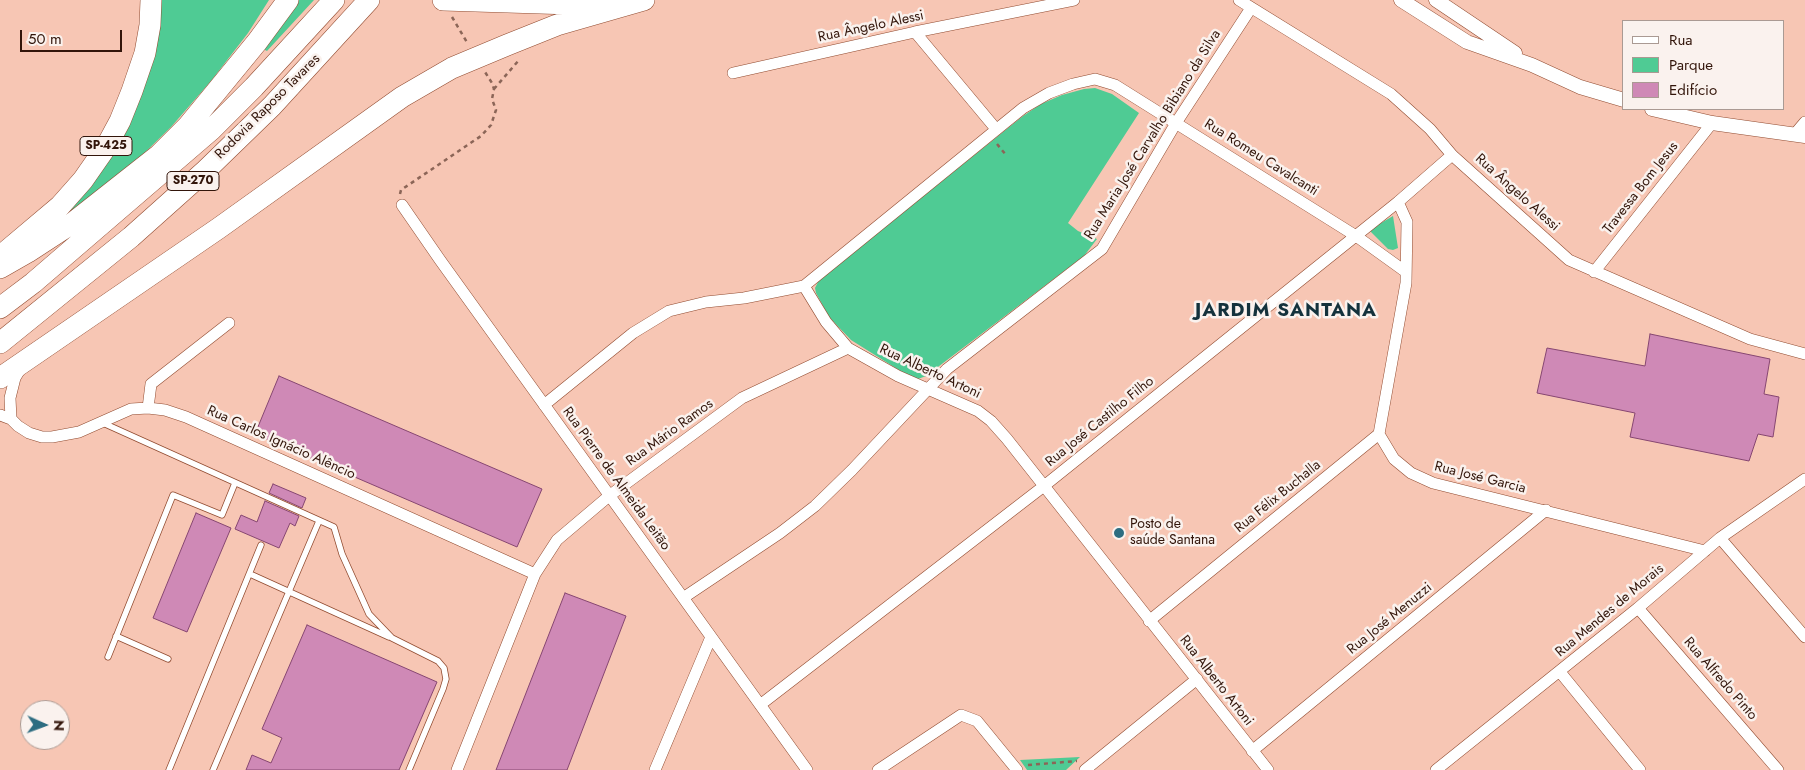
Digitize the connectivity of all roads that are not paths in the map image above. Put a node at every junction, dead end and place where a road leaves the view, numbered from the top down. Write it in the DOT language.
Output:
graph roads {
  1 [pos="151,0"];
  2 [pos="288,0"];
  3 [pos="334,0"];
  4 [pos="369,0"];
  5 [pos="635,0"];
  6 [pos="644,0"];
  7 [pos="1074,0"];
  8 [pos="1239,0"];
  9 [pos="1436,0"];
  10 [pos="469,1"];
  11 [pos="1407,2"];
  12 [pos="448,8"];
  13 [pos="1251,8"];
  14 [pos="915,32"];
  15 [pos="1532,65"];
  16 [pos="733,73"];
  17 [pos="1622,99"];
  18 [pos="1656,110"];
  19 [pos="1805,122"];
  20 [pos="1176,123"];
  21 [pos="1712,123"];
  22 [pos="996,129"];
  23 [pos="1800,136"];
  24 [pos="1452,155"];
  25 [pos="1398,202"];
  26 [pos="402,205"];
  27 [pos="1356,236"];
  28 [pos="0,256"];
  29 [pos="0,268"];
  30 [pos="1406,272"];
  31 [pos="1594,272"];
  32 [pos="804,286"];
  33 [pos="0,308"];
  34 [pos="229,323"];
  35 [pos="0,343"];
  36 [pos="848,348"];
  37 [pos="1805,354"];
  38 [pos="26,360"];
  39 [pos="0,378"];
  40 [pos="927,388"];
  41 [pos="544,405"];
  42 [pos="148,408"];
  43 [pos="5,417"];
  44 [pos="100,422"];
  45 [pos="1380,434"];
  46 [pos="1805,478"];
  47 [pos="235,483"];
  48 [pos="1044,486"];
  49 [pos="609,496"];
  50 [pos="1546,510"];
  51 [pos="319,521"];
  52 [pos="1720,538"];
  53 [pos="261,546"];
  54 [pos="1705,551"];
  55 [pos="250,574"];
  56 [pos="535,574"];
  57 [pos="289,591"];
  58 [pos="683,598"];
  59 [pos="1638,608"];
  60 [pos="1149,620"];
  61 [pos="116,636"];
  62 [pos="710,637"];
  63 [pos="1805,637"];
  64 [pos="392,638"];
  65 [pos="108,657"];
  66 [pos="168,659"];
  67 [pos="1560,672"];
  68 [pos="1197,679"];
  69 [pos="760,705"];
  70 [pos="1252,752"];
  71 [pos="1016,768"];
  72 [pos="169,770"];
  73 [pos="213,770"];
  74 [pos="409,770"];
  75 [pos="457,770"];
  76 [pos="655,770"];
  77 [pos="807,770"];
  78 [pos="878,770"];
  79 [pos="1085,770"];
  80 [pos="1268,770"];
  81 [pos="1436,770"];
  82 [pos="1640,770"];
  83 [pos="1778,770"];
  1 -- 28 [label="highway, SP-425"];
  2 -- 29 [label="highway"];
  3 -- 33 [label="highway, Rodovia Raposo Tavares / SP-270"];
  4 -- 35 [label="highway, Rodovia Raposo Tavares / SP-270"];
  5 -- 10 [label="highway"];
  6 -- 38 [label="highway"];
  7 -- 14 [label="street, Rua Ângelo Alessi"];
  8 -- 13 [label="street, Rua Ângelo Alessi"];
  9 -- 15 [label="street"];
  10 -- 12 [label="highway"];
  11 -- 15 [label="street"];
  13 -- 20 [label="street, Rua Maria José Carvalho Bibiano da Silva"];
  13 -- 24 [label="street, Rua Ângelo Alessi"];
  14 -- 16 [label="street, Rua Ângelo Alessi"];
  14 -- 22 [label="street"];
  15 -- 17 [label="street"];
  18 -- 21 [label="street"];
  19 -- 23 [label="street"];
  20 -- 22 [label="street, Rua Romeu Cavalcanti"];
  20 -- 27 [label="street, Rua Romeu Cavalcanti"];
  20 -- 40 [label="street, Rua Maria José Carvalho Bibiano da Silva"];
  21 -- 23 [label="street"];
  21 -- 31 [label="street, Travessa Bom Jesus"];
  22 -- 32 [label="street"];
  24 -- 25 [label="street, Rua José Castilho Filho"];
  24 -- 31 [label="street, Rua Ângelo Alessi"];
  25 -- 27 [label="street, Rua José Castilho Filho"];
  25 -- 30 [label="street"];
  26 -- 41 [label="street, Rua Pierre de Almeida Leitão"];
  27 -- 30 [label="street, Rua Romeu Cavalcanti"];
  27 -- 48 [label="street, Rua José Castilho Filho"];
  30 -- 45 [label="street"];
  31 -- 37 [label="street, Rua Ângelo Alessi"];
  32 -- 36 [label="street, Rua Alberto Artoni"];
  32 -- 41 [label="street"];
  34 -- 42 [label="street"];
  36 -- 40 [label="street, Rua Alberto Artoni"];
  36 -- 49 [label="street, Rua Mário Ramos"];
  38 -- 39 [label="highway"];
  38 -- 43 [label="street, Rua Carlos Ignácio Alêncio"];
  40 -- 48 [label="street, Rua Alberto Artoni"];
  40 -- 58 [label="street, Rua Maria José Carvalho Bibiano da Silva"];
  41 -- 49 [label="street, Rua Pierre de Almeida Leitão"];
  42 -- 44 [label="street, Rua Carlos Ignácio Alêncio"];
  42 -- 56 [label="street, Rua Carlos Ignácio Alêncio"];
  43 -- 44 [label="street, Rua Carlos Ignácio Alêncio"];
  44 -- 47 [label="lane"];
  45 -- 50 [label="street, Rua José Garcia"];
  45 -- 60 [label="street, Rua Félix Buchalla"];
  46 -- 52 [label="street, Rua Mendes de Morais"];
  47 -- 51 [label="lane"];
  47 -- 61 [label="lane"];
  48 -- 60 [label="street, Rua Alberto Artoni"];
  48 -- 69 [label="street, Rua José Castilho Filho"];
  49 -- 56 [label="street, Rua Mário Ramos"];
  49 -- 58 [label="street, Rua Pierre de Almeida Leitão"];
  50 -- 54 [label="street, Rua José Garcia"];
  50 -- 70 [label="street, Rua José Menuzzi"];
  51 -- 57 [label="lane"];
  51 -- 64 [label="lane"];
  52 -- 54 [label="street, Rua Mendes de Morais"];
  52 -- 63 [label="street"];
  53 -- 55 [label="lane"];
  54 -- 59 [label="street, Rua Mendes de Morais"];
  55 -- 57 [label="lane"];
  55 -- 72 [label="lane"];
  56 -- 75 [label="street, Rua Mário Ramos"];
  57 -- 64 [label="lane"];
  57 -- 73 [label="lane"];
  58 -- 62 [label="street, Rua Pierre de Almeida Leitão"];
  59 -- 67 [label="street, Rua Mendes de Morais"];
  59 -- 83 [label="street, Rua Alfredo Pinto"];
  60 -- 68 [label="street, Rua Alberto Artoni"];
  61 -- 65 [label="lane"];
  61 -- 66 [label="lane"];
  62 -- 69 [label="street, Rua Pierre de Almeida Leitão"];
  62 -- 76 [label="street"];
  64 -- 74 [label="lane"];
  67 -- 81 [label="street, Rua Mendes de Morais"];
  67 -- 82 [label="street"];
  68 -- 70 [label="street, Rua Alberto Artoni"];
  68 -- 79 [label="street"];
  69 -- 77 [label="street, Rua Pierre de Almeida Leitão"];
  70 -- 80 [label="street, Rua Alberto Artoni"];
  71 -- 78 [label="street"];
}
